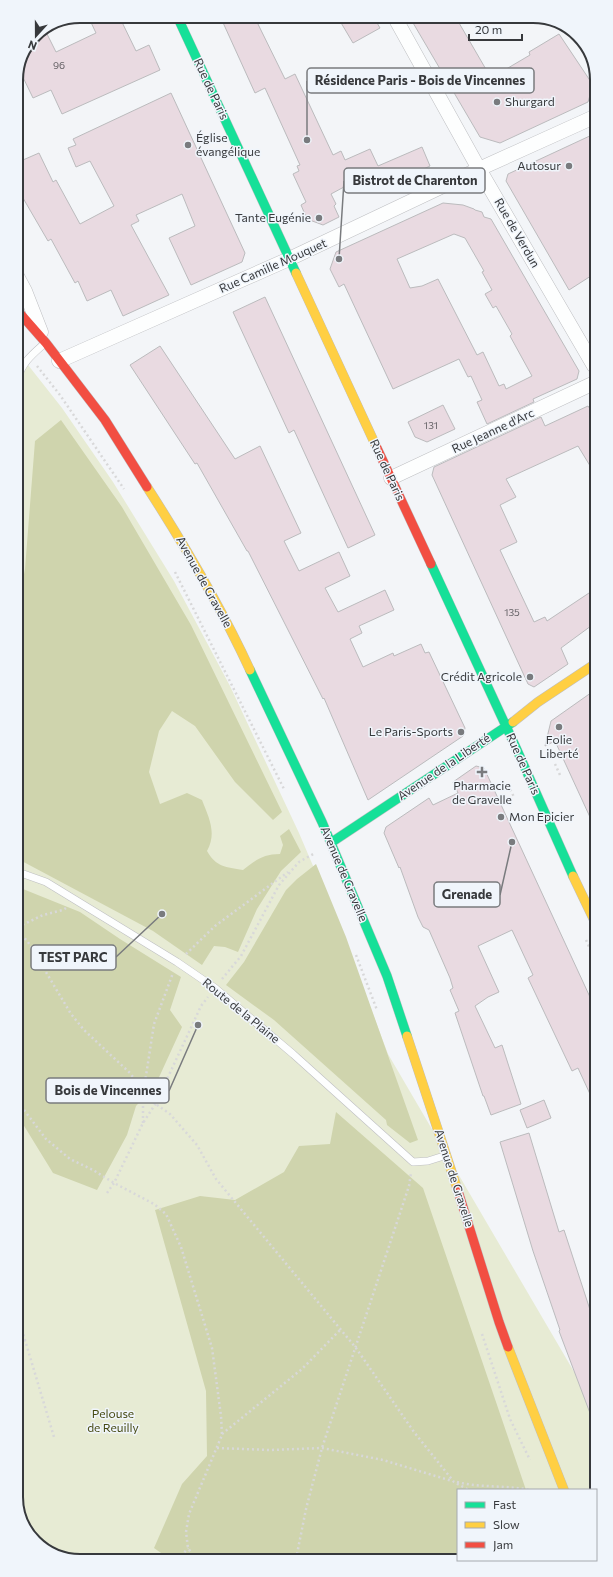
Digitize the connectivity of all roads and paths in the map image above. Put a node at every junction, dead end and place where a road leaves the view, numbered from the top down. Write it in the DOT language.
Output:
graph roads {
  1 [pos="180,23"];
  2 [pos="398,23"];
  3 [pos="590,119"];
  4 [pos="479,169"];
  5 [pos="289,259"];
  6 [pos="23,296"];
  7 [pos="23,317"];
  8 [pos="46,343"];
  9 [pos="29,357"];
  10 [pos="590,359"];
  11 [pos="60,361"];
  12 [pos="23,366"];
  13 [pos="590,385"];
  14 [pos="391,478"];
  15 [pos="125,491"];
  16 [pos="174,571"];
  17 [pos="590,667"];
  18 [pos="506,727"];
  19 [pos="555,764"];
  20 [pos="560,775"];
  21 [pos="508,785"];
  22 [pos="287,795"];
  23 [pos="514,797"];
  24 [pos="332,842"];
  25 [pos="318,858"];
  26 [pos="293,868"];
  27 [pos="23,874"];
  28 [pos="77,901"];
  29 [pos="590,905"];
  30 [pos="23,925"];
  31 [pos="23,936"];
  32 [pos="355,953"];
  33 [pos="377,1011"];
  34 [pos="156,1103"];
  35 [pos="23,1109"];
  36 [pos="447,1155"];
  37 [pos="413,1162"];
  38 [pos="114,1183"];
  39 [pos="107,1193"];
  40 [pos="340,1330"];
  41 [pos="23,1331"];
  42 [pos="26,1340"];
  43 [pos="23,1341"];
  44 [pos="356,1348"];
  45 [pos="222,1435"];
  46 [pos="54,1437"];
  47 [pos="217,1448"];
  48 [pos="322,1448"];
  49 [pos="454,1482"];
  50 [pos="467,1489"];
  51 [pos="522,1489"];
  52 [pos="564,1489"];
  53 [pos="188,1548"];
  54 [pos="183,1554"];
  55 [pos="192,1554"];
  56 [pos="297,1554"];
  1 -- 5 [label="street, Rue de Paris"];
  2 -- 4 [label="street, Rue de Verdun"];
  3 -- 4 [label="street, Rue Camille Mouquet"];
  4 -- 5 [label="street, Rue Camille Mouquet"];
  4 -- 10 [label="street, Rue de Verdun"];
  5 -- 11 [label="street, Rue Camille Mouquet"];
  5 -- 14 [label="street, Rue de Paris"];
  6 -- 8 [label="street"];
  7 -- 8 [label="street, Avenue de Gravelle"];
  8 -- 9 [label="lane"];
  8 -- 11 [label="street, Avenue de Gravelle"];
  9 -- 12 [label="lane"];
  9 -- 15 [label="path"];
  11 -- 24 [label="street, Avenue de Gravelle"];
  13 -- 14 [label="street, Rue Jeanne d'Arc"];
  14 -- 18 [label="street, Rue de Paris"];
  16 -- 22 [label="path, Avenue de Gravelle"];
  17 -- 18 [label="street, Avenue de la Liberté"];
  18 -- 24 [label="street, Avenue de la Liberté"];
  18 -- 29 [label="street, Rue de Paris"];
  19 -- 20 [label="path"];
  21 -- 23 [label="path"];
  24 -- 36 [label="street, Avenue de Gravelle"];
  25 -- 26 [label="path, Avenue de Gravelle"];
  27 -- 28 [label="lane, Route de la Plaine"];
  28 -- 30 [label="path"];
  28 -- 37 [label="lane, Route de la Plaine"];
  31 -- 34 [label="path"];
  32 -- 33 [label="path"];
  34 -- 38 [label="path"];
  34 -- 40 [label="path"];
  35 -- 38 [label="path"];
  36 -- 37 [label="lane"];
  36 -- 52 [label="street, Avenue de Gravelle"];
  37 -- 44 [label="path"];
  38 -- 39 [label="path"];
  38 -- 45 [label="path"];
  40 -- 44 [label="path"];
  40 -- 45 [label="path"];
  41 -- 42 [label="path"];
  42 -- 43 [label="path"];
  42 -- 46 [label="path"];
  44 -- 48 [label="path"];
  44 -- 49 [label="path"];
  45 -- 47 [label="path"];
  47 -- 48 [label="path"];
  47 -- 53 [label="path"];
  48 -- 49 [label="path"];
  48 -- 56 [label="path"];
  49 -- 50 [label="path"];
  49 -- 51 [label="path"];
  53 -- 54 [label="path"];
  53 -- 55 [label="path"];
}
